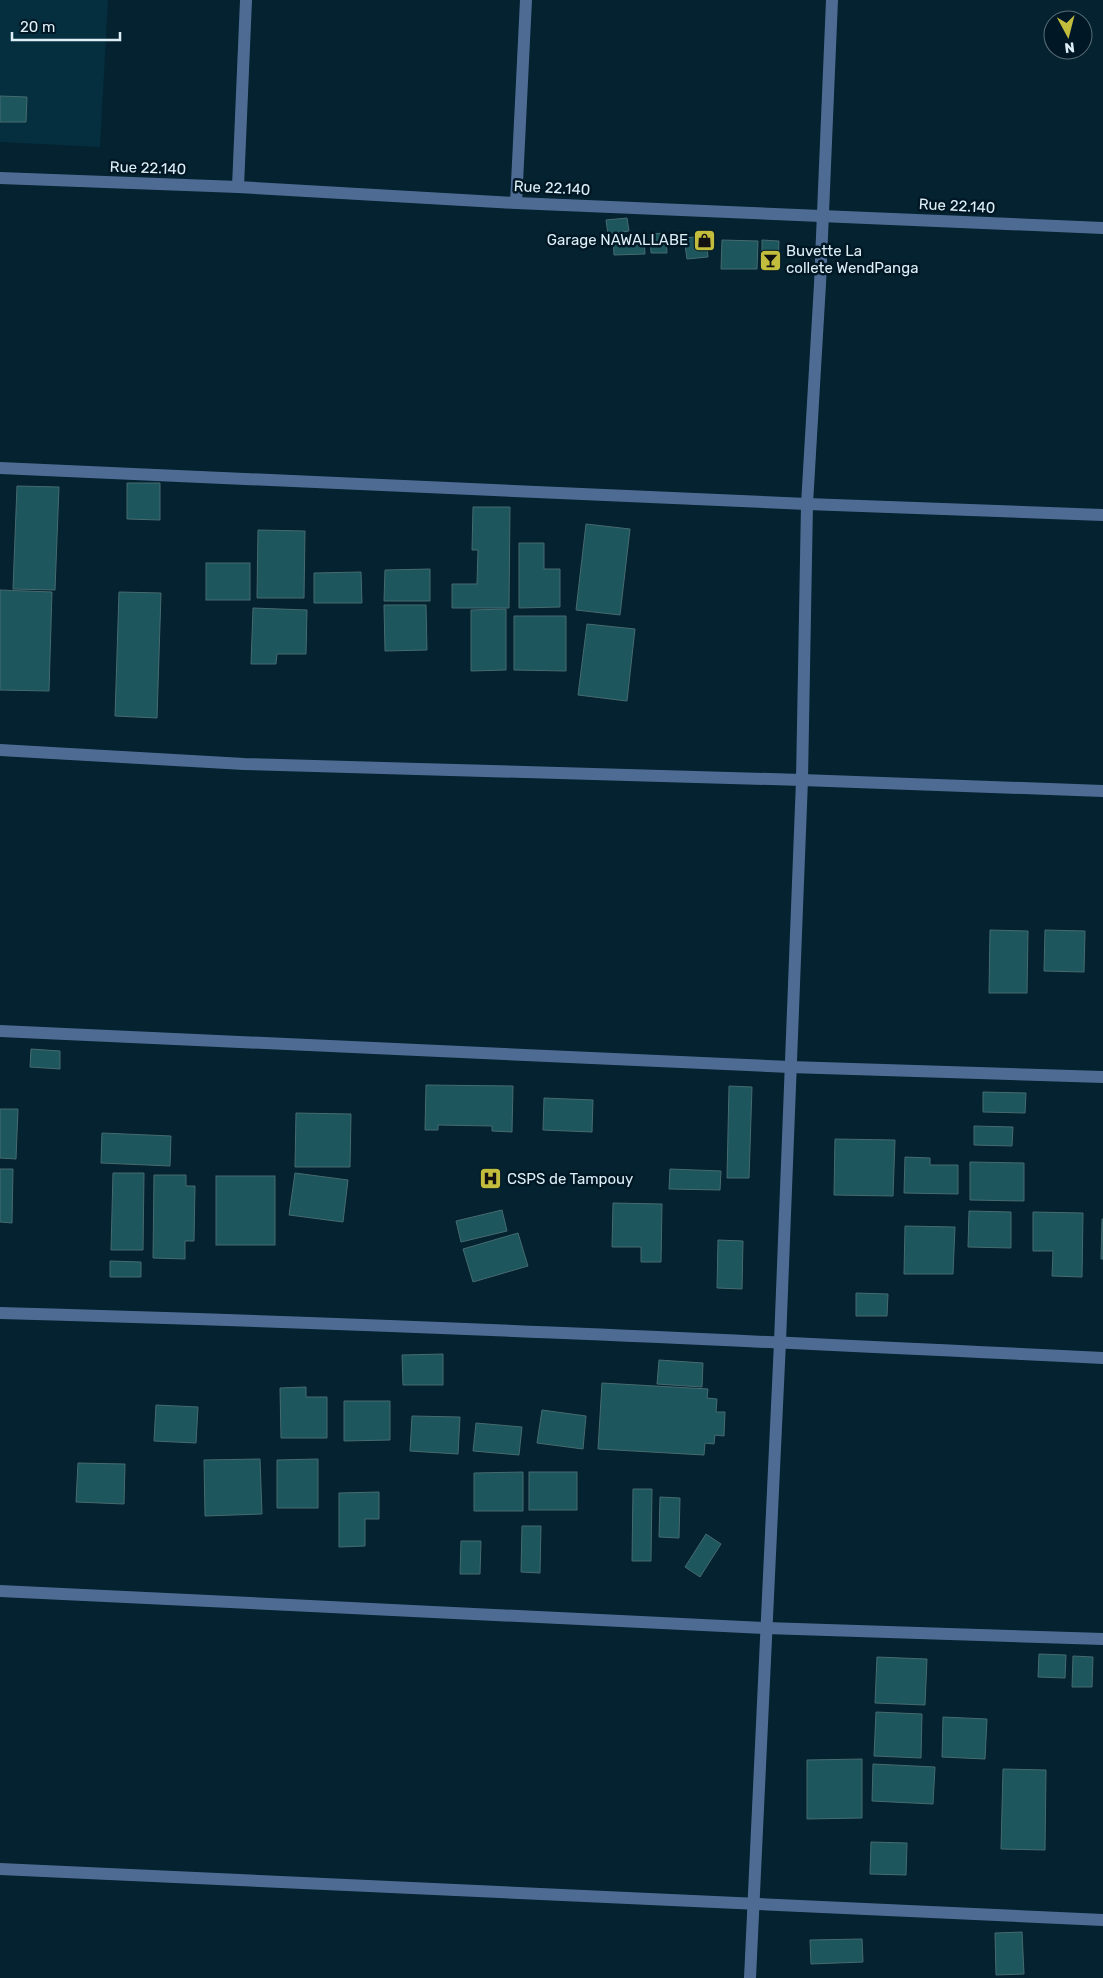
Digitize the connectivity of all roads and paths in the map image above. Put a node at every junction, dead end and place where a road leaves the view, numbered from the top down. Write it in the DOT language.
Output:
graph roads {
  1 [pos="246,0"];
  2 [pos="526,0"];
  3 [pos="832,0"];
  4 [pos="0,178"];
  5 [pos="238,187"];
  6 [pos="516,202"];
  7 [pos="823,216"];
  8 [pos="1103,228"];
  9 [pos="0,468"];
  10 [pos="807,504"];
  11 [pos="1103,515"];
  12 [pos="0,750"];
  13 [pos="802,780"];
  14 [pos="1103,792"];
  15 [pos="0,1031"];
  16 [pos="790,1067"];
  17 [pos="1103,1077"];
  18 [pos="0,1313"];
  19 [pos="780,1342"];
  20 [pos="1103,1358"];
  21 [pos="0,1591"];
  22 [pos="766,1628"];
  23 [pos="1103,1639"];
  24 [pos="0,1870"];
  25 [pos="753,1904"];
  26 [pos="1103,1920"];
  27 [pos="750,1978"];
  1 -- 5 [label="street"];
  2 -- 6 [label="street"];
  3 -- 7 [label="street"];
  4 -- 5 [label="street, Rue 22.140"];
  5 -- 6 [label="street, Rue 22.140"];
  6 -- 7 [label="street, Rue 22.140"];
  7 -- 8 [label="street, Rue 22.140"];
  7 -- 10 [label="street"];
  9 -- 10 [label="street"];
  10 -- 11 [label="street"];
  10 -- 13 [label="street"];
  12 -- 13 [label="street"];
  13 -- 14 [label="street"];
  13 -- 16 [label="street"];
  15 -- 16 [label="street"];
  16 -- 17 [label="street"];
  16 -- 19 [label="street"];
  18 -- 19 [label="street"];
  19 -- 20 [label="street"];
  19 -- 22 [label="street"];
  21 -- 22 [label="street"];
  22 -- 23 [label="street"];
  22 -- 25 [label="street"];
  24 -- 25 [label="street"];
  25 -- 26 [label="street"];
  25 -- 27 [label="street"];
}
